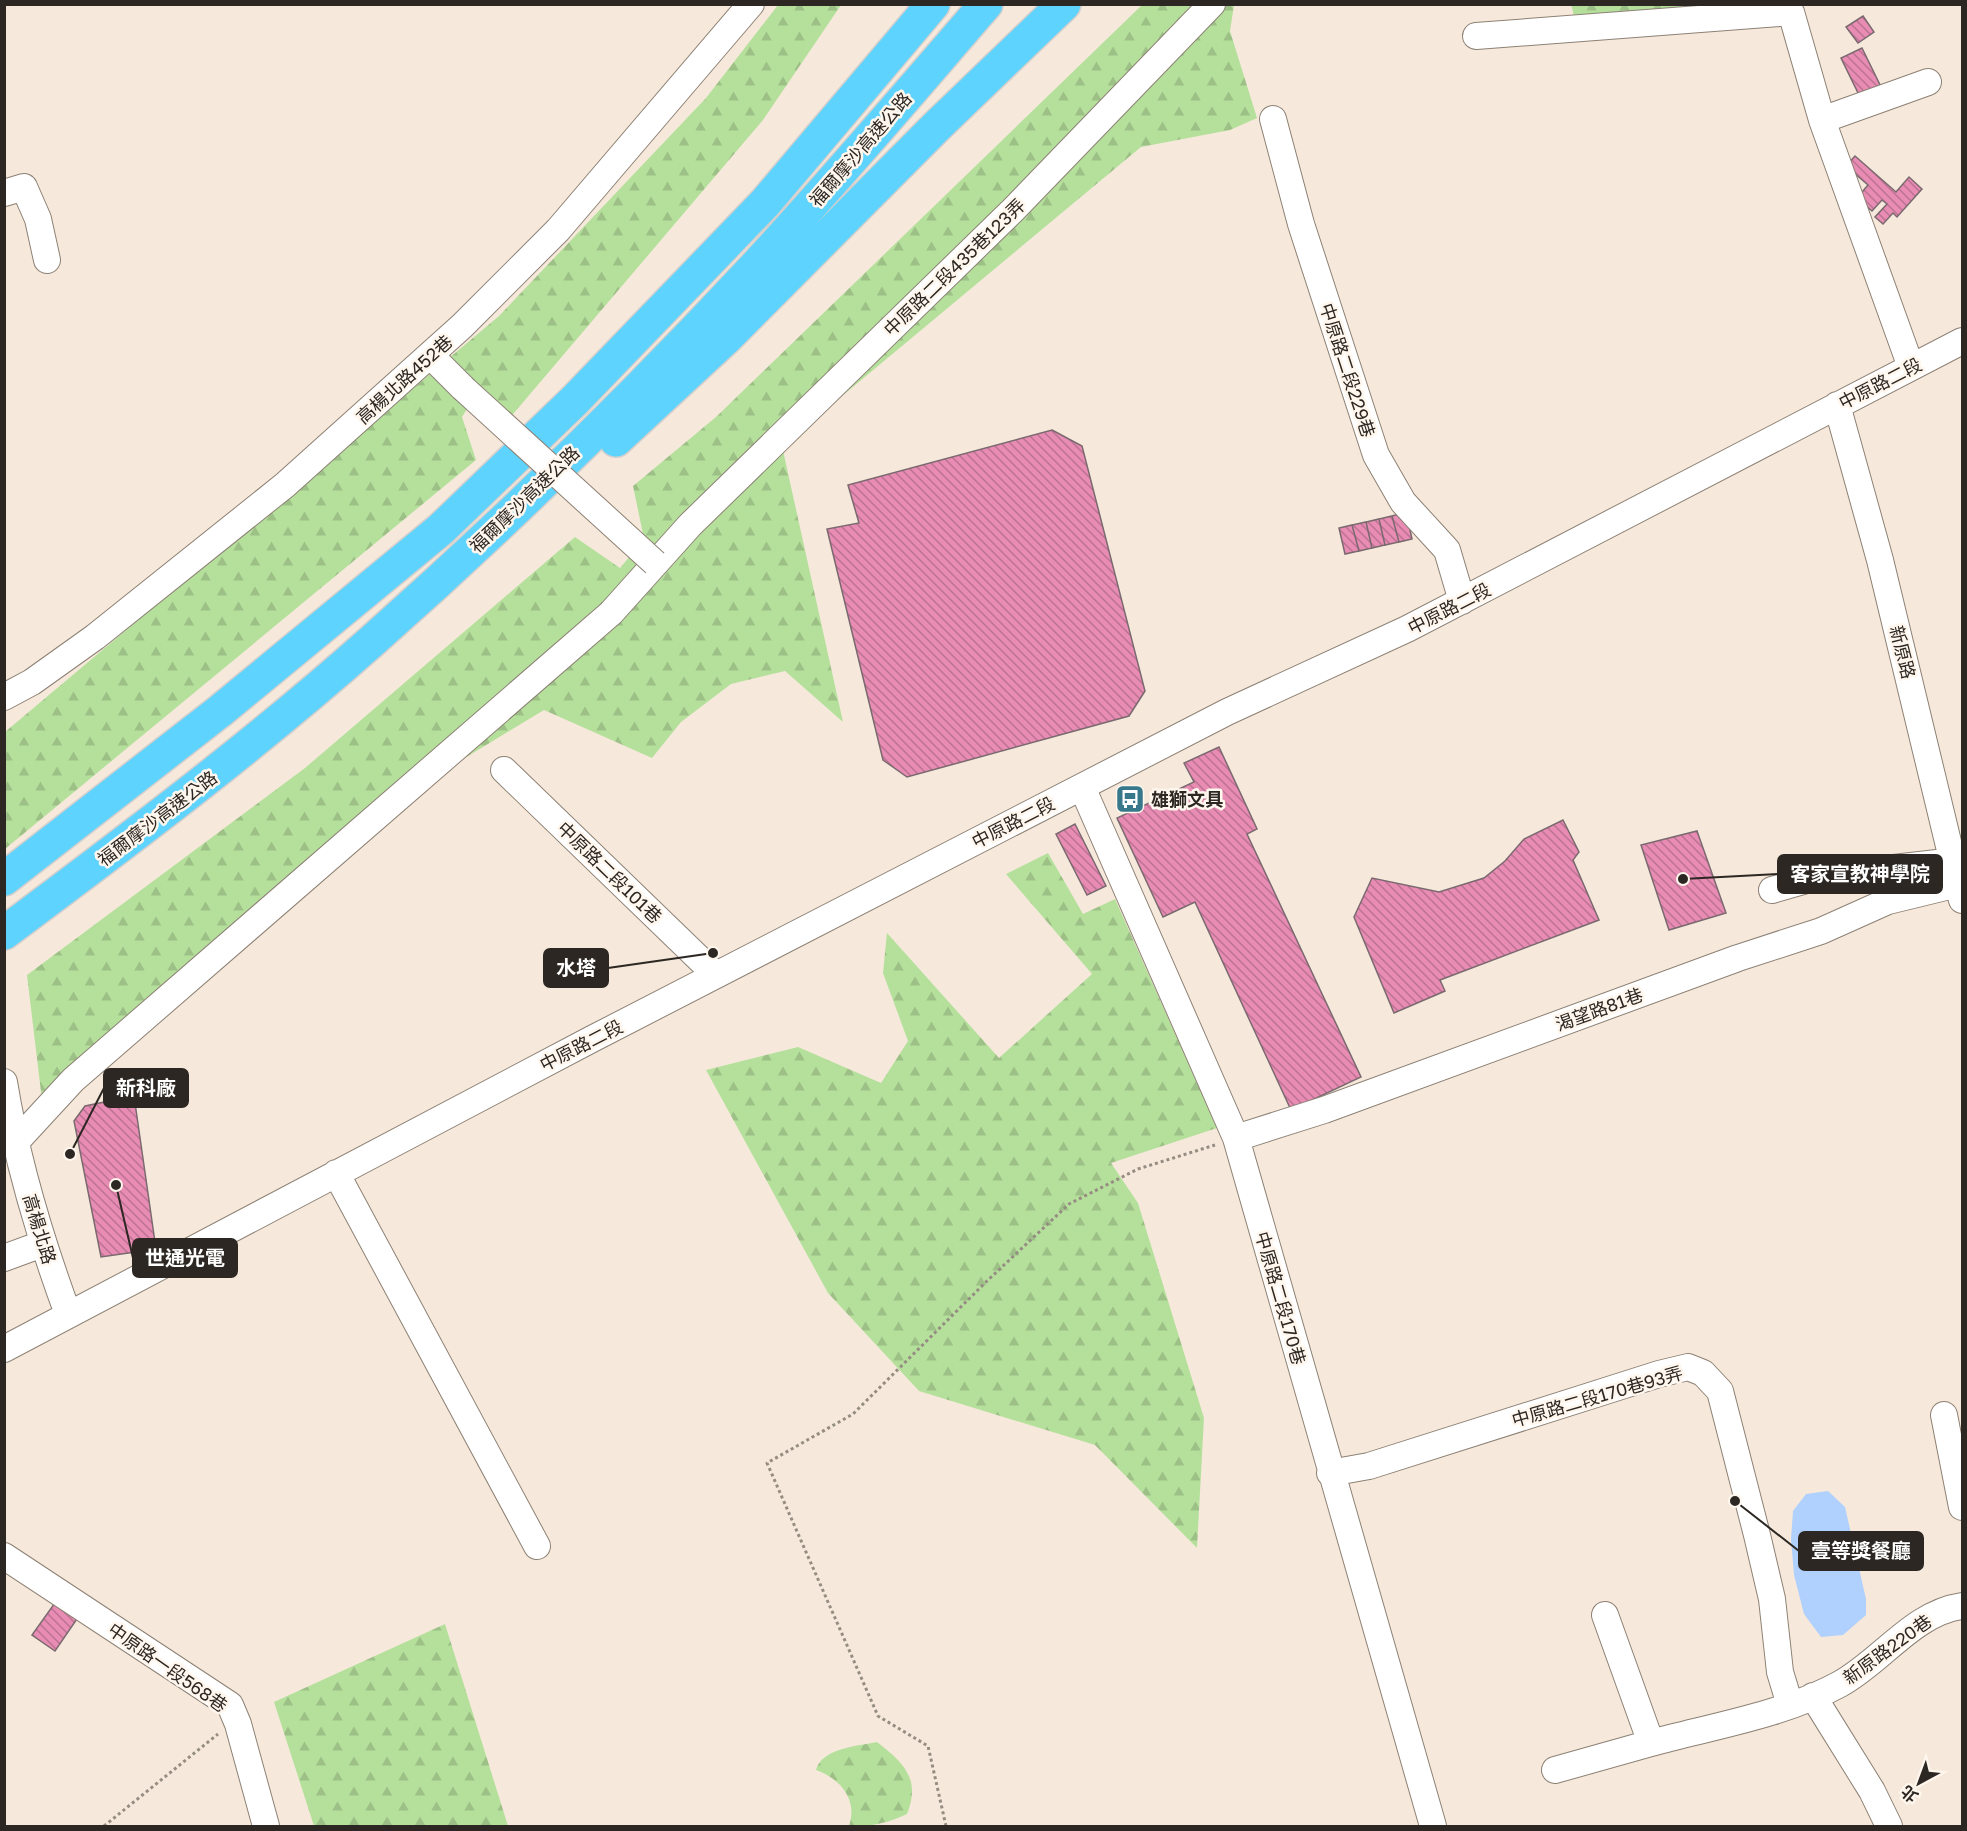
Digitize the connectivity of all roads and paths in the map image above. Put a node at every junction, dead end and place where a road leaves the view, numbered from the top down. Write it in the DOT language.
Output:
graph roads {
  1 [pos="751,4"];
  2 [pos="933,4"];
  3 [pos="986,4"];
  4 [pos="1039,4"];
  5 [pos="1064,4"];
  6 [pos="1212,4"];
  7 [pos="1476,36"];
  8 [pos="1928,82"];
  9 [pos="1273,119"];
  10 [pos="1822,120"];
  11 [pos="936,128"];
  12 [pos="4,193"];
  13 [pos="46,260"];
  14 [pos="1962,341"];
  15 [pos="430,355"];
  16 [pos="1911,367"];
  17 [pos="1837,405"];
  18 [pos="655,563"];
  19 [pos="1462,601"];
  20 [pos="372,642"];
  21 [pos="4,698"];
  22 [pos="504,770"];
  23 [pos="1082,787"];
  24 [pos="4,879"];
  25 [pos="1959,882"];
  26 [pos="1772,890"];
  27 [pos="4,933"];
  28 [pos="716,975"];
  29 [pos="4,1082"];
  30 [pos="1236,1138"];
  31 [pos="14,1144"];
  32 [pos="336,1173"];
  33 [pos="42,1244"];
  34 [pos="4,1258"];
  35 [pos="68,1314"];
  36 [pos="4,1349"];
  37 [pos="1944,1415"];
  38 [pos="1330,1473"];
  39 [pos="1962,1507"];
  40 [pos="537,1546"];
  41 [pos="4,1556"];
  42 [pos="1962,1606"];
  43 [pos="1605,1616"];
  44 [pos="1802,1701"];
  45 [pos="238,1724"];
  46 [pos="1652,1743"];
  47 [pos="1556,1770"];
  48 [pos="104,1827"];
  49 [pos="266,1827"];
  50 [pos="946,1827"];
  51 [pos="1433,1827"];
  52 [pos="1889,1827"];
  1 -- 15 [label="street, 高楊北路452巷"];
  2 -- 24 [label="highway, 福爾摩沙高速公路"];
  3 -- 20 [label="highway, 福爾摩沙高速公路"];
  4 -- 11 [label="highway"];
  5 -- 11 [label="highway"];
  6 -- 18 [label="street, 中原路二段435巷123弄"];
  7 -- 10 [label="street"];
  8 -- 10 [label="street"];
  9 -- 19 [label="street, 中原路二段229巷"];
  10 -- 16 [label="street"];
  11 -- 20 [label="highway"];
  12 -- 13 [label="street"];
  14 -- 16 [label="street, 中原路二段"];
  15 -- 18 [label="street, bridge"];
  15 -- 21 [label="street, 高楊北路452巷"];
  16 -- 17 [label="street, 中原路二段"];
  17 -- 19 [label="street, 中原路二段"];
  17 -- 25 [label="street, 新原路"];
  18 -- 31 [label="street, 中原路二段435巷123弄"];
  19 -- 23 [label="street, 中原路二段"];
  20 -- 27 [label="highway, 福爾摩沙高速公路"];
  22 -- 28 [label="street, 中原路二段101巷"];
  23 -- 28 [label="street, 中原路二段"];
  23 -- 30 [label="street, 中原路二段170巷"];
  25 -- 26 [label="street"];
  25 -- 30 [label="street, 渴望路81巷"];
  28 -- 32 [label="street, 中原路二段"];
  29 -- 31 [label="street, 高楊北路"];
  30 -- 38 [label="street, 中原路二段170巷"];
  30 -- 50 [label="path"];
  31 -- 33 [label="street, 高楊北路"];
  32 -- 35 [label="street, 中原路二段"];
  32 -- 40 [label="street"];
  33 -- 34 [label="street"];
  33 -- 35 [label="street, 高楊北路"];
  35 -- 36 [label="street, 中原路二段"];
  37 -- 39 [label="street"];
  38 -- 44 [label="street, 中原路二段170巷93弄"];
  38 -- 51 [label="street, 中原路二段170巷"];
  41 -- 45 [label="street, 中原路一段568巷"];
  42 -- 44 [label="street, 新原路220巷"];
  43 -- 46 [label="street"];
  44 -- 46 [label="street, 新原路220巷"];
  44 -- 52 [label="street"];
  45 -- 48 [label="path"];
  45 -- 49 [label="street, 中原路一段568巷"];
  46 -- 47 [label="street, 新原路220巷"];
}
